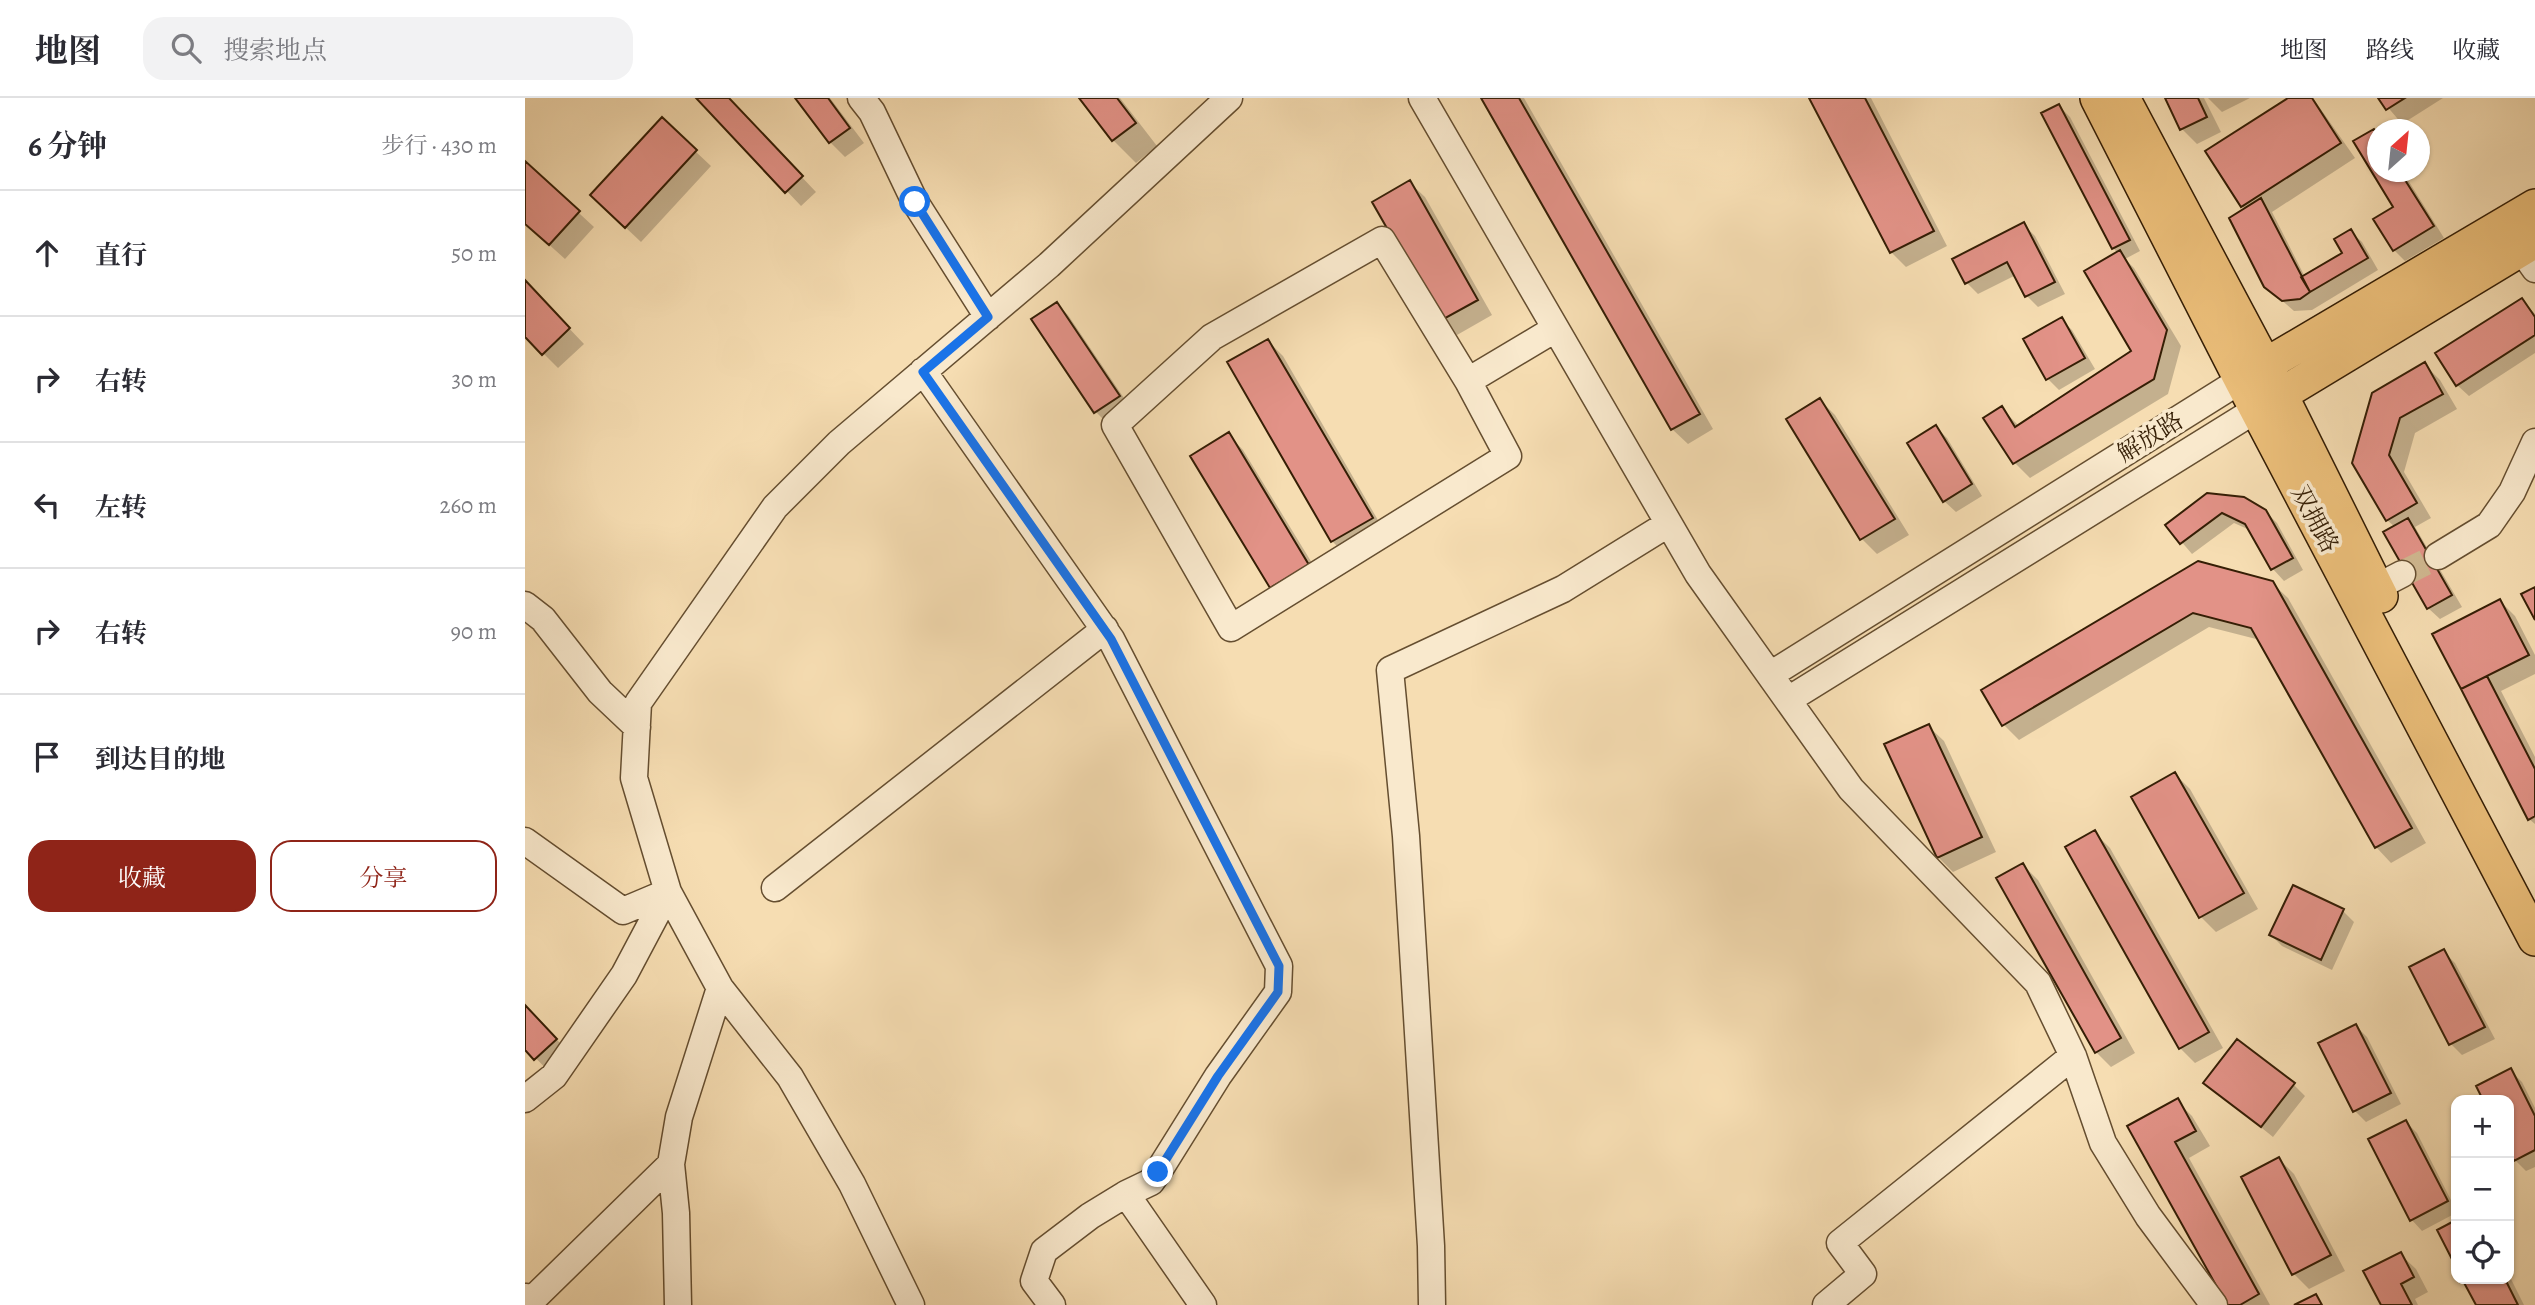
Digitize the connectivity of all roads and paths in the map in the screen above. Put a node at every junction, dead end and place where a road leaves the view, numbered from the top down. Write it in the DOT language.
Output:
graph roads {
  1 [pos="861,98"];
  2 [pos="1229,98"];
  3 [pos="1422,98"];
  4 [pos="2097,98"];
  5 [pos="2123,98"];
  6 [pos="2535,206"];
  7 [pos="2524,246"];
  8 [pos="988,317"];
  9 [pos="1556,329"];
  10 [pos="923,372"];
  11 [pos="2253,373"];
  12 [pos="1468,381"];
  13 [pos="2269,402"];
  14 [pos="2535,442"];
  15 [pos="1668,523"];
  16 [pos="2438,555"];
  17 [pos="525,605"];
  18 [pos="1105,629"];
  19 [pos="1769,675"];
  20 [pos="1787,700"];
  21 [pos="637,727"];
  22 [pos="525,841"];
  23 [pos="775,888"];
  24 [pos="668,892"];
  25 [pos="2535,905"];
  26 [pos="2535,939"];
  27 [pos="720,988"];
  28 [pos="2073,1056"];
  29 [pos="525,1099"];
  30 [pos="671,1164"];
  31 [pos="1126,1194"];
  32 [pos="531,1300"];
  33 [pos="678,1305"];
  34 [pos="911,1305"];
  35 [pos="1052,1305"];
  36 [pos="1203,1305"];
  37 [pos="1432,1305"];
  38 [pos="1826,1305"];
  39 [pos="2214,1305"];
  1 -- 8 [label="street"];
  2 -- 8 [label="street"];
  3 -- 9 [label="street"];
  4 -- 11 [label="main road, 双拥路"];
  5 -- 11 [label="main road, 双拥路"];
  6 -- 7 [label="main road, 解放路"];
  7 -- 11 [label="main road, 解放路"];
  7 -- 13 [label="main road, 解放路"];
  8 -- 10 [label="street"];
  9 -- 12 [label="street"];
  9 -- 15 [label="street"];
  10 -- 18 [label="street"];
  10 -- 21 [label="street"];
  11 -- 13 [label="main road, 双拥路"];
  11 -- 19 [label="street, 解放路"];
  12 -- 12 [label="street"];
  13 -- 20 [label="street, 解放路"];
  13 -- 25 [label="main road, 双拥路"];
  13 -- 26 [label="main road, 双拥路"];
  14 -- 16 [label="street"];
  15 -- 19 [label="street"];
  15 -- 37 [label="street"];
  17 -- 21 [label="street"];
  18 -- 23 [label="street"];
  18 -- 31 [label="street"];
  19 -- 20 [label="street"];
  20 -- 28 [label="street"];
  21 -- 24 [label="street"];
  22 -- 24 [label="street"];
  24 -- 27 [label="street"];
  24 -- 29 [label="street"];
  27 -- 30 [label="street"];
  27 -- 34 [label="street"];
  28 -- 38 [label="street"];
  28 -- 39 [label="street"];
  30 -- 32 [label="street"];
  30 -- 33 [label="street"];
  31 -- 35 [label="street"];
  31 -- 36 [label="street"];
}
